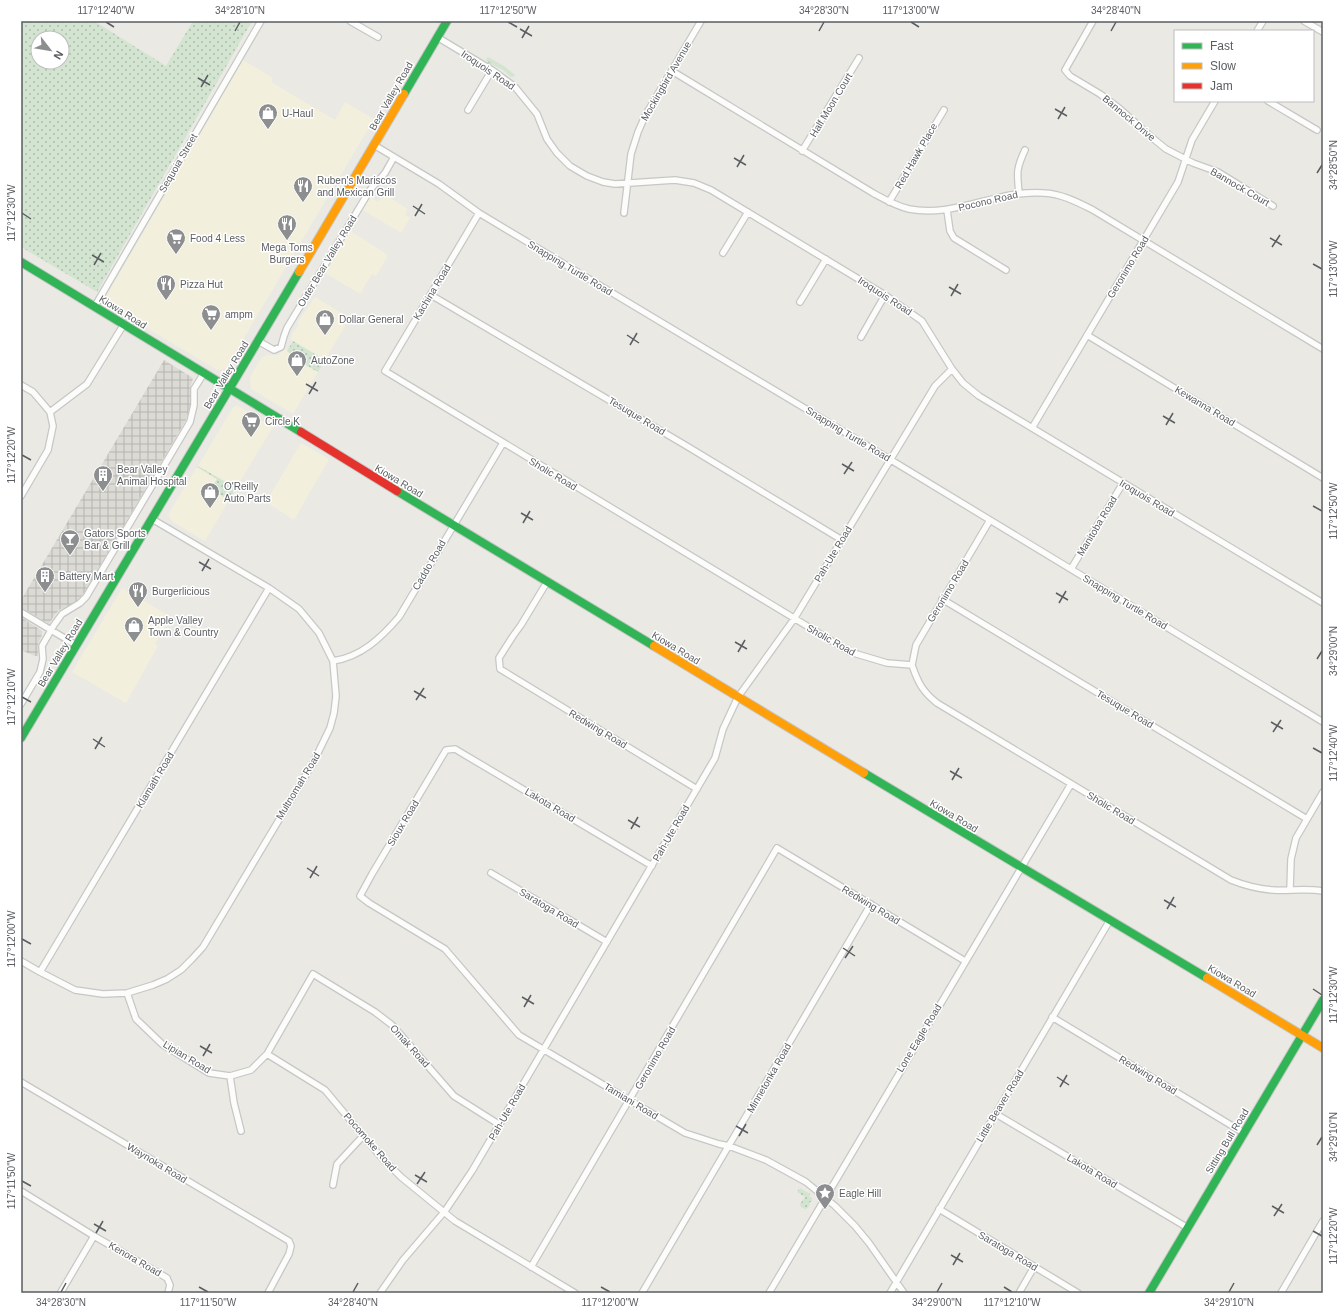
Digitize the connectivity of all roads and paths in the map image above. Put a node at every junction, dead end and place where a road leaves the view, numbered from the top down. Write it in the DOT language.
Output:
graph roads {
  1 [pos="261,21"];
  2 [pos="350,21"];
  3 [pos="447,21"];
  4 [pos="701,21"];
  5 [pos="1093,21"];
  6 [pos="1264,21"];
  7 [pos="1304,21"];
  8 [pos="1258,30"];
  9 [pos="1323,32"];
  10 [pos="378,37"];
  11 [pos="437,37"];
  12 [pos="859,58"];
  13 [pos="492,70"];
  14 [pos="672,72"];
  15 [pos="1214,102"];
  16 [pos="1270,102"];
  17 [pos="468,110"];
  18 [pos="944,110"];
  19 [pos="1317,130"];
  20 [pos="374,144"];
  21 [pos="1025,150"];
  22 [pos="802,151"];
  23 [pos="394,157"];
  24 [pos="1185,159"];
  25 [pos="627,184"];
  26 [pos="1019,193"];
  27 [pos="889,202"];
  28 [pos="1273,206"];
  29 [pos="947,210"];
  30 [pos="748,212"];
  31 [pos="479,213"];
  32 [pos="624,214"];
  33 [pos="1144,241"];
  34 [pos="723,253"];
  35 [pos="826,259"];
  36 [pos="21,262"];
  37 [pos="1006,270"];
  38 [pos="431,295"];
  39 [pos="885,295"];
  40 [pos="800,302"];
  41 [pos="95,306"];
  42 [pos="124,324"];
  43 [pos="1087,335"];
  44 [pos="861,337"];
  45 [pos="258,341"];
  46 [pos="1323,348"];
  47 [pos="952,369"];
  48 [pos="385,371"];
  49 [pos="204,373"];
  50 [pos="21,385"];
  51 [pos="229,388"];
  52 [pos="50,412"];
  53 [pos="1032,428"];
  54 [pos="502,444"];
  55 [pos="891,460"];
  56 [pos="1323,478"];
  57 [pos="1123,483"];
  58 [pos="21,496"];
  59 [pos="152,518"];
  60 [pos="990,520"];
  61 [pos="453,525"];
  62 [pos="842,540"];
  63 [pos="1071,569"];
  64 [pos="547,582"];
  65 [pos="269,588"];
  66 [pos="942,599"];
  67 [pos="1323,603"];
  68 [pos="21,612"];
  69 [pos="794,619"];
  70 [pos="50,630"];
  71 [pos="76,646"];
  72 [pos="333,661"];
  73 [pos="912,665"];
  74 [pos="738,697"];
  75 [pos="21,704"];
  76 [pos="1323,722"];
  77 [pos="21,738"];
  78 [pos="446,750"];
  79 [pos="1070,784"];
  80 [pos="697,789"];
  81 [pos="1323,792"];
  82 [pos="1307,819"];
  83 [pos="777,848"];
  84 [pos="652,866"];
  85 [pos="1020,867"];
  86 [pos="491,873"];
  87 [pos="1290,889"];
  88 [pos="1323,891"];
  89 [pos="360,896"];
  90 [pos="871,904"];
  91 [pos="1110,920"];
  92 [pos="607,942"];
  93 [pos="21,961"];
  94 [pos="965,961"];
  95 [pos="40,972"];
  96 [pos="127,993"];
  97 [pos="1323,1000"];
  98 [pos="1052,1017"];
  99 [pos="1302,1035"];
  100 [pos="1323,1048"];
  101 [pos="544,1049"];
  102 [pos="267,1054"];
  103 [pos="230,1076"];
  104 [pos="21,1082"];
  105 [pos="630,1101"];
  106 [pos="996,1114"];
  107 [pos="500,1125"];
  108 [pos="241,1130"];
  109 [pos="1244,1133"];
  110 [pos="363,1136"];
  111 [pos="729,1146"];
  112 [pos="333,1185"];
  113 [pos="21,1191"];
  114 [pos="825,1197"];
  115 [pos="939,1209"];
  116 [pos="445,1212"];
  117 [pos="1323,1221"];
  118 [pos="1188,1228"];
  119 [pos="94,1236"];
  120 [pos="531,1267"];
  121 [pos="1034,1267"];
  122 [pos="897,1281"];
  123 [pos="61,1292"];
  124 [pos="168,1293"];
  125 [pos="268,1293"];
  126 [pos="380,1293"];
  127 [pos="575,1293"];
  128 [pos="642,1293"];
  129 [pos="769,1293"];
  130 [pos="890,1293"];
  131 [pos="904,1293"];
  132 [pos="1018,1293"];
  133 [pos="1078,1293"];
  134 [pos="1149,1293"];
  135 [pos="1281,1293"];
  1 -- 41 [label="street, Sequoia Street"];
  2 -- 10 [label="street"];
  3 -- 11 [label="street, Bear Valley Road"];
  4 -- 14 [label="street, Mockingbird Avenue"];
  5 -- 24 [label="street, Bannock Drive"];
  6 -- 8 [label="street"];
  7 -- 9 [label="street"];
  11 -- 13 [label="street, Iroquois Road"];
  11 -- 20 [label="street, Bear Valley Road"];
  12 -- 22 [label="street, Half Moon Court"];
  13 -- 17 [label="street"];
  13 -- 25 [label="street, Iroquois Road"];
  14 -- 22 [label="street, Pocono Road"];
  14 -- 25 [label="street, Mockingbird Avenue"];
  15 -- 24 [label="street, Geronimo Road"];
  16 -- 19 [label="street"];
  18 -- 27 [label="street, Red Hawk Place"];
  20 -- 23 [label="street, Snapping Turtle Road"];
  20 -- 45 [label="street, Bear Valley Road"];
  21 -- 26 [label="street"];
  22 -- 27 [label="street, Pocono Road"];
  23 -- 31 [label="street, Snapping Turtle Road"];
  23 -- 45 [label="street, Outer Bear Valley Road"];
  24 -- 28 [label="street, Bannock Court"];
  24 -- 33 [label="street, Geronimo Road"];
  25 -- 30 [label="street, Iroquois Road"];
  25 -- 32 [label="street, Mockingbird Avenue"];
  26 -- 29 [label="street, Pocono Road"];
  26 -- 33 [label="street, Pocono Road"];
  27 -- 29 [label="street, Pocono Road"];
  29 -- 37 [label="street"];
  30 -- 34 [label="street"];
  30 -- 35 [label="street, Iroquois Road"];
  31 -- 38 [label="street, Kachina Road"];
  31 -- 55 [label="street, Snapping Turtle Road"];
  33 -- 43 [label="street, Geronimo Road"];
  33 -- 46 [label="street, Pocono Road"];
  35 -- 39 [label="street, Iroquois Road"];
  35 -- 40 [label="street"];
  36 -- 41 [label="street, Kiowa Road"];
  38 -- 48 [label="street, Kachina Road"];
  38 -- 62 [label="street, Tesuque Road"];
  39 -- 44 [label="street"];
  39 -- 47 [label="street, Iroquois Road"];
  41 -- 42 [label="street, Kiowa Road"];
  42 -- 49 [label="street, Kiowa Road"];
  42 -- 52 [label="street"];
  43 -- 53 [label="street, Geronimo Road"];
  43 -- 56 [label="street, Kewanna Road"];
  45 -- 51 [label="street, Bear Valley Road"];
  47 -- 53 [label="street, Iroquois Road"];
  47 -- 55 [label="street, Pah-Ute Road"];
  48 -- 54 [label="street, Sholic Road"];
  49 -- 51 [label="street, Kiowa Road"];
  49 -- 70 [label="street"];
  50 -- 52 [label="street"];
  51 -- 59 [label="street, Bear Valley Road"];
  51 -- 61 [label="street, Kiowa Road"];
  52 -- 58 [label="street"];
  53 -- 57 [label="street, Iroquois Road"];
  54 -- 61 [label="street, Caddo Road"];
  54 -- 69 [label="street, Sholic Road"];
  55 -- 60 [label="street, Snapping Turtle Road"];
  55 -- 62 [label="street, Pah-Ute Road"];
  57 -- 63 [label="street, Manitoba Road"];
  57 -- 67 [label="street, Iroquois Road"];
  59 -- 65 [label="street, Multnomah Road"];
  59 -- 71 [label="street, Bear Valley Road"];
  60 -- 63 [label="street, Snapping Turtle Road"];
  60 -- 66 [label="street, Geronimo Road"];
  61 -- 64 [label="street, Kiowa Road"];
  61 -- 72 [label="street, Caddo Road"];
  62 -- 69 [label="street, Pah-Ute Road"];
  63 -- 76 [label="street, Snapping Turtle Road"];
  64 -- 74 [label="street, Kiowa Road"];
  64 -- 80 [label="street, Redwing Road"];
  65 -- 72 [label="street, Multnomah Road"];
  65 -- 95 [label="street, Klamath Road"];
  66 -- 73 [label="street, Geronimo Road"];
  66 -- 82 [label="street, Tesuque Road"];
  68 -- 70 [label="street"];
  69 -- 73 [label="street, Sholic Road"];
  69 -- 74 [label="street, Pah-Ute Road"];
  70 -- 71 [label="street"];
  70 -- 75 [label="street"];
  71 -- 77 [label="street, Bear Valley Road"];
  72 -- 96 [label="street, Multnomah Road"];
  73 -- 79 [label="street, Sholic Road"];
  74 -- 80 [label="street, Pah-Ute Road"];
  74 -- 85 [label="street, Kiowa Road"];
  78 -- 84 [label="street, Lakota Road"];
  78 -- 89 [label="street, Sioux Road"];
  79 -- 85 [label="street, Lone Eagle Road"];
  79 -- 87 [label="street, Sholic Road"];
  80 -- 84 [label="street, Pah-Ute Road"];
  81 -- 82 [label="street"];
  82 -- 87 [label="street"];
  83 -- 90 [label="street, Redwing Road"];
  83 -- 105 [label="street, Geronimo Road"];
  84 -- 92 [label="street, Pah-Ute Road"];
  85 -- 91 [label="street, Kiowa Road"];
  85 -- 94 [label="street, Lone Eagle Road"];
  86 -- 92 [label="street, Saratoga Road"];
  87 -- 88 [label="street, Sholic Road"];
  89 -- 101 [label="street, Tamiani Road"];
  90 -- 94 [label="street, Redwing Road"];
  90 -- 111 [label="street, Minnetonka Road"];
  91 -- 98 [label="street, Little Beaver Road"];
  91 -- 99 [label="street, Kiowa Road"];
  92 -- 101 [label="street, Pah-Ute Road"];
  93 -- 95 [label="street, Multnomah Road"];
  94 -- 114 [label="street, Lone Eagle Road"];
  95 -- 96 [label="street, Multnomah Road"];
  96 -- 103 [label="street, Lipian Road"];
  97 -- 99 [label="street, Sitting Bull Road"];
  98 -- 106 [label="street, Little Beaver Road"];
  98 -- 109 [label="street, Redwing Road"];
  99 -- 100 [label="street, Kiowa Road"];
  99 -- 109 [label="street, Sitting Bull Road"];
  101 -- 105 [label="street, Tamiani Road"];
  101 -- 107 [label="street, Pah-Ute Road"];
  102 -- 103 [label="street, Lipian Road"];
  102 -- 107 [label="street, Omak Road"];
  102 -- 110 [label="street, Pocomoke Road"];
  103 -- 108 [label="street"];
  104 -- 125 [label="street, Waynoka Road"];
  105 -- 111 [label="street, Tamiani Road"];
  105 -- 120 [label="street, Geronimo Road"];
  106 -- 115 [label="street, Little Beaver Road"];
  106 -- 118 [label="street, Lakota Road"];
  107 -- 116 [label="street, Pah-Ute Road"];
  109 -- 118 [label="street, Sitting Bull Road"];
  110 -- 112 [label="street"];
  110 -- 116 [label="street, Pocomoke Road"];
  111 -- 114 [label="street, Tamiani Road"];
  111 -- 128 [label="street, Minnetonka Road"];
  113 -- 119 [label="street, Kenora Road"];
  114 -- 122 [label="street, Tamiani Road"];
  114 -- 129 [label="street, Lone Eagle Road"];
  115 -- 121 [label="street, Saratoga Road"];
  115 -- 122 [label="street, Little Beaver Road"];
  116 -- 120 [label="street, Pocomoke Road"];
  116 -- 126 [label="street, Pah-Ute Road"];
  117 -- 135 [label="street"];
  118 -- 134 [label="street, Sitting Bull Road"];
  119 -- 123 [label="street"];
  119 -- 124 [label="street, Kenora Road"];
  120 -- 127 [label="street, Pocomoke Road"];
  121 -- 132 [label="street"];
  121 -- 133 [label="street, Saratoga Road"];
  122 -- 130 [label="street, Little Beaver Road"];
  122 -- 131 [label="street, Tamiani Road"];
}
